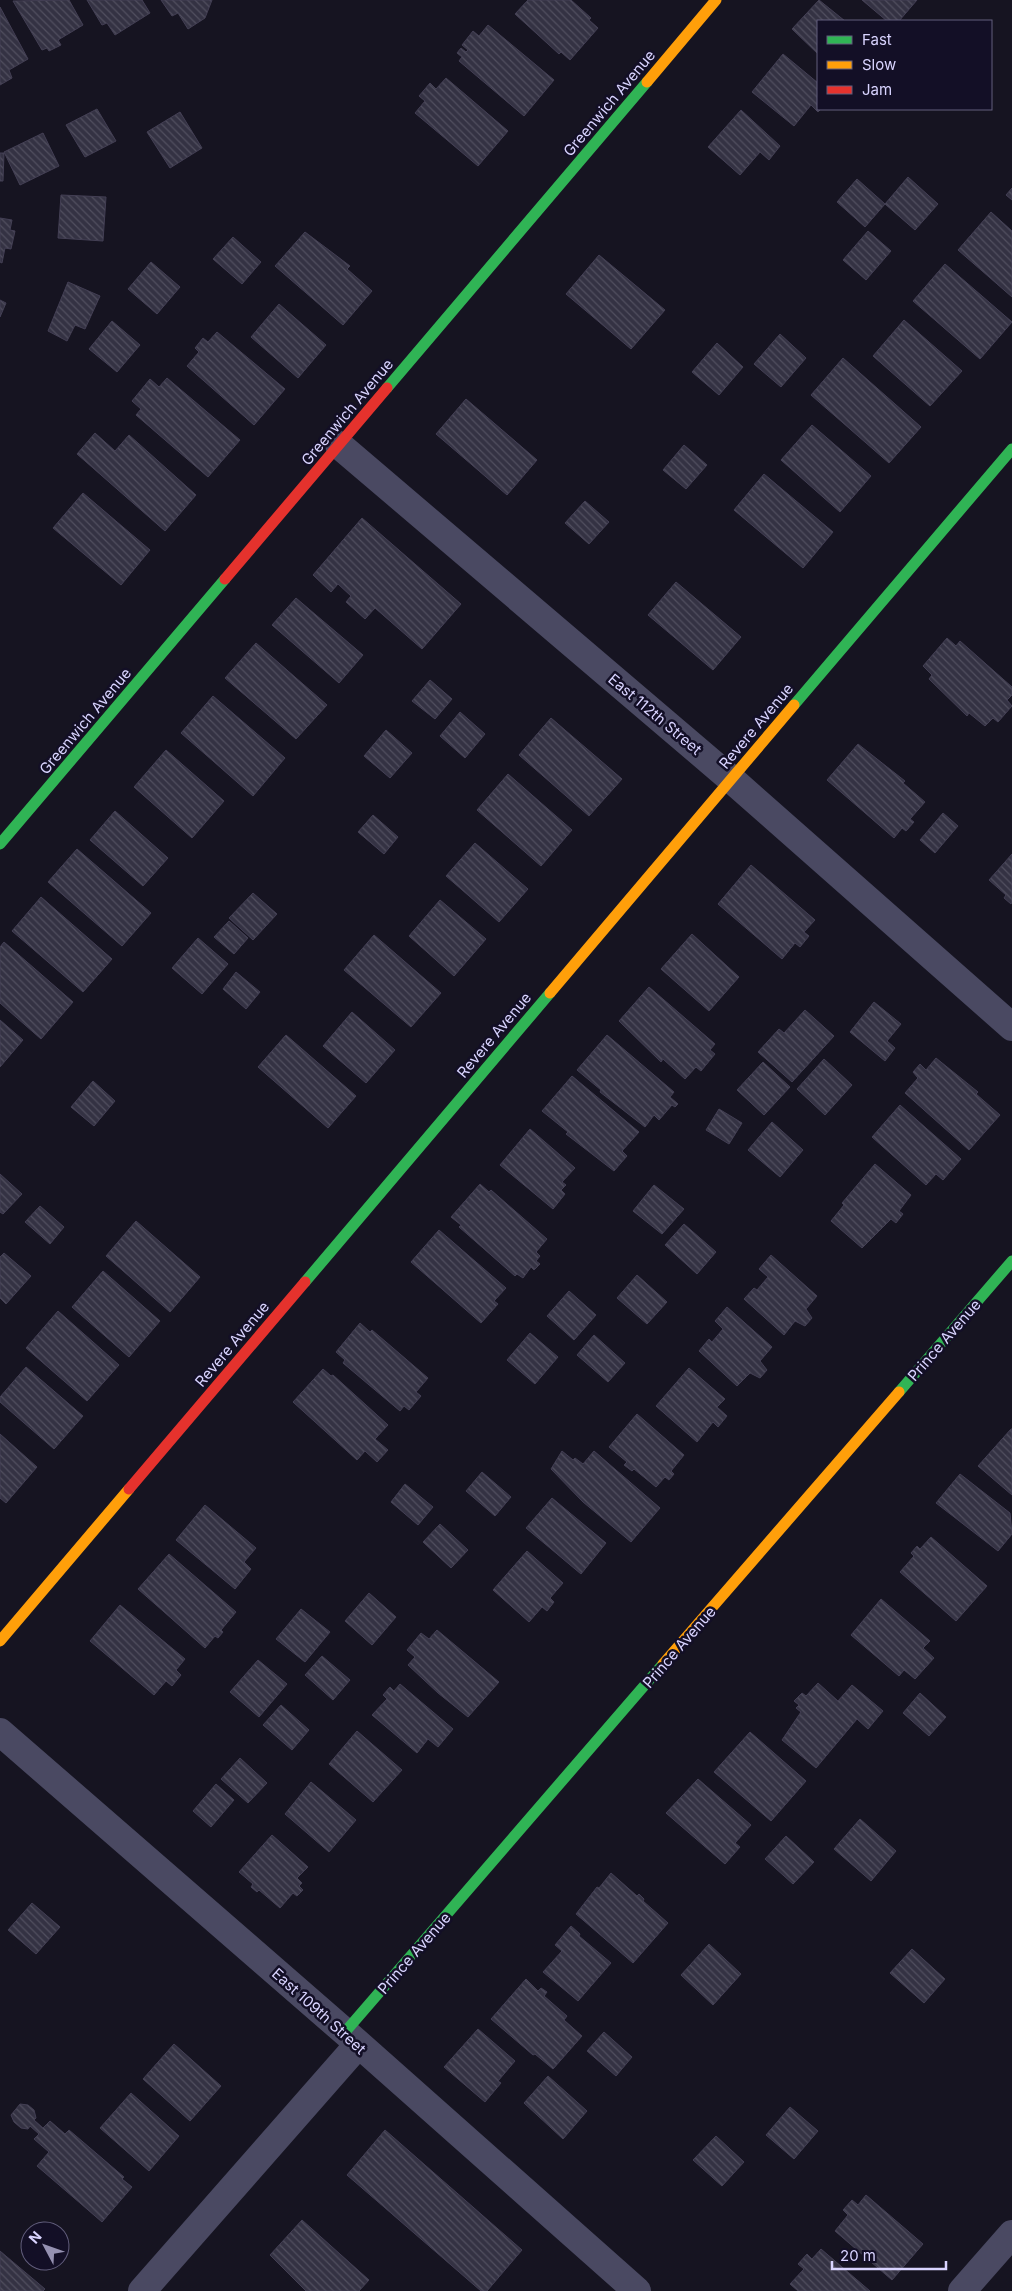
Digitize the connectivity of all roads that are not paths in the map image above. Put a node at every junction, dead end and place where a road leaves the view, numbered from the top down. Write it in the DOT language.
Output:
graph roads {
  1 [pos="716,0"];
  2 [pos="339,445"];
  3 [pos="1012,449"];
  4 [pos="731,779"];
  5 [pos="0,844"];
  6 [pos="1012,1027"];
  7 [pos="1012,1261"];
  8 [pos="0,1641"];
  9 [pos="0,1732"];
  10 [pos="352,2039"];
  11 [pos="1012,2234"];
  12 [pos="142,2291"];
  13 [pos="637,2291"];
  14 [pos="962,2291"];
  1 -- 2 [label="street, Greenwich Avenue"];
  2 -- 4 [label="street, East 112th Street"];
  2 -- 5 [label="street, Greenwich Avenue"];
  3 -- 4 [label="street, Revere Avenue"];
  4 -- 6 [label="street, East 112th Street"];
  4 -- 8 [label="street, Revere Avenue"];
  7 -- 10 [label="street, Prince Avenue"];
  9 -- 10 [label="street, East 109th Street"];
  10 -- 12 [label="street, Prince Avenue"];
  10 -- 13 [label="street, East 109th Street"];
  11 -- 14 [label="street"];
}
